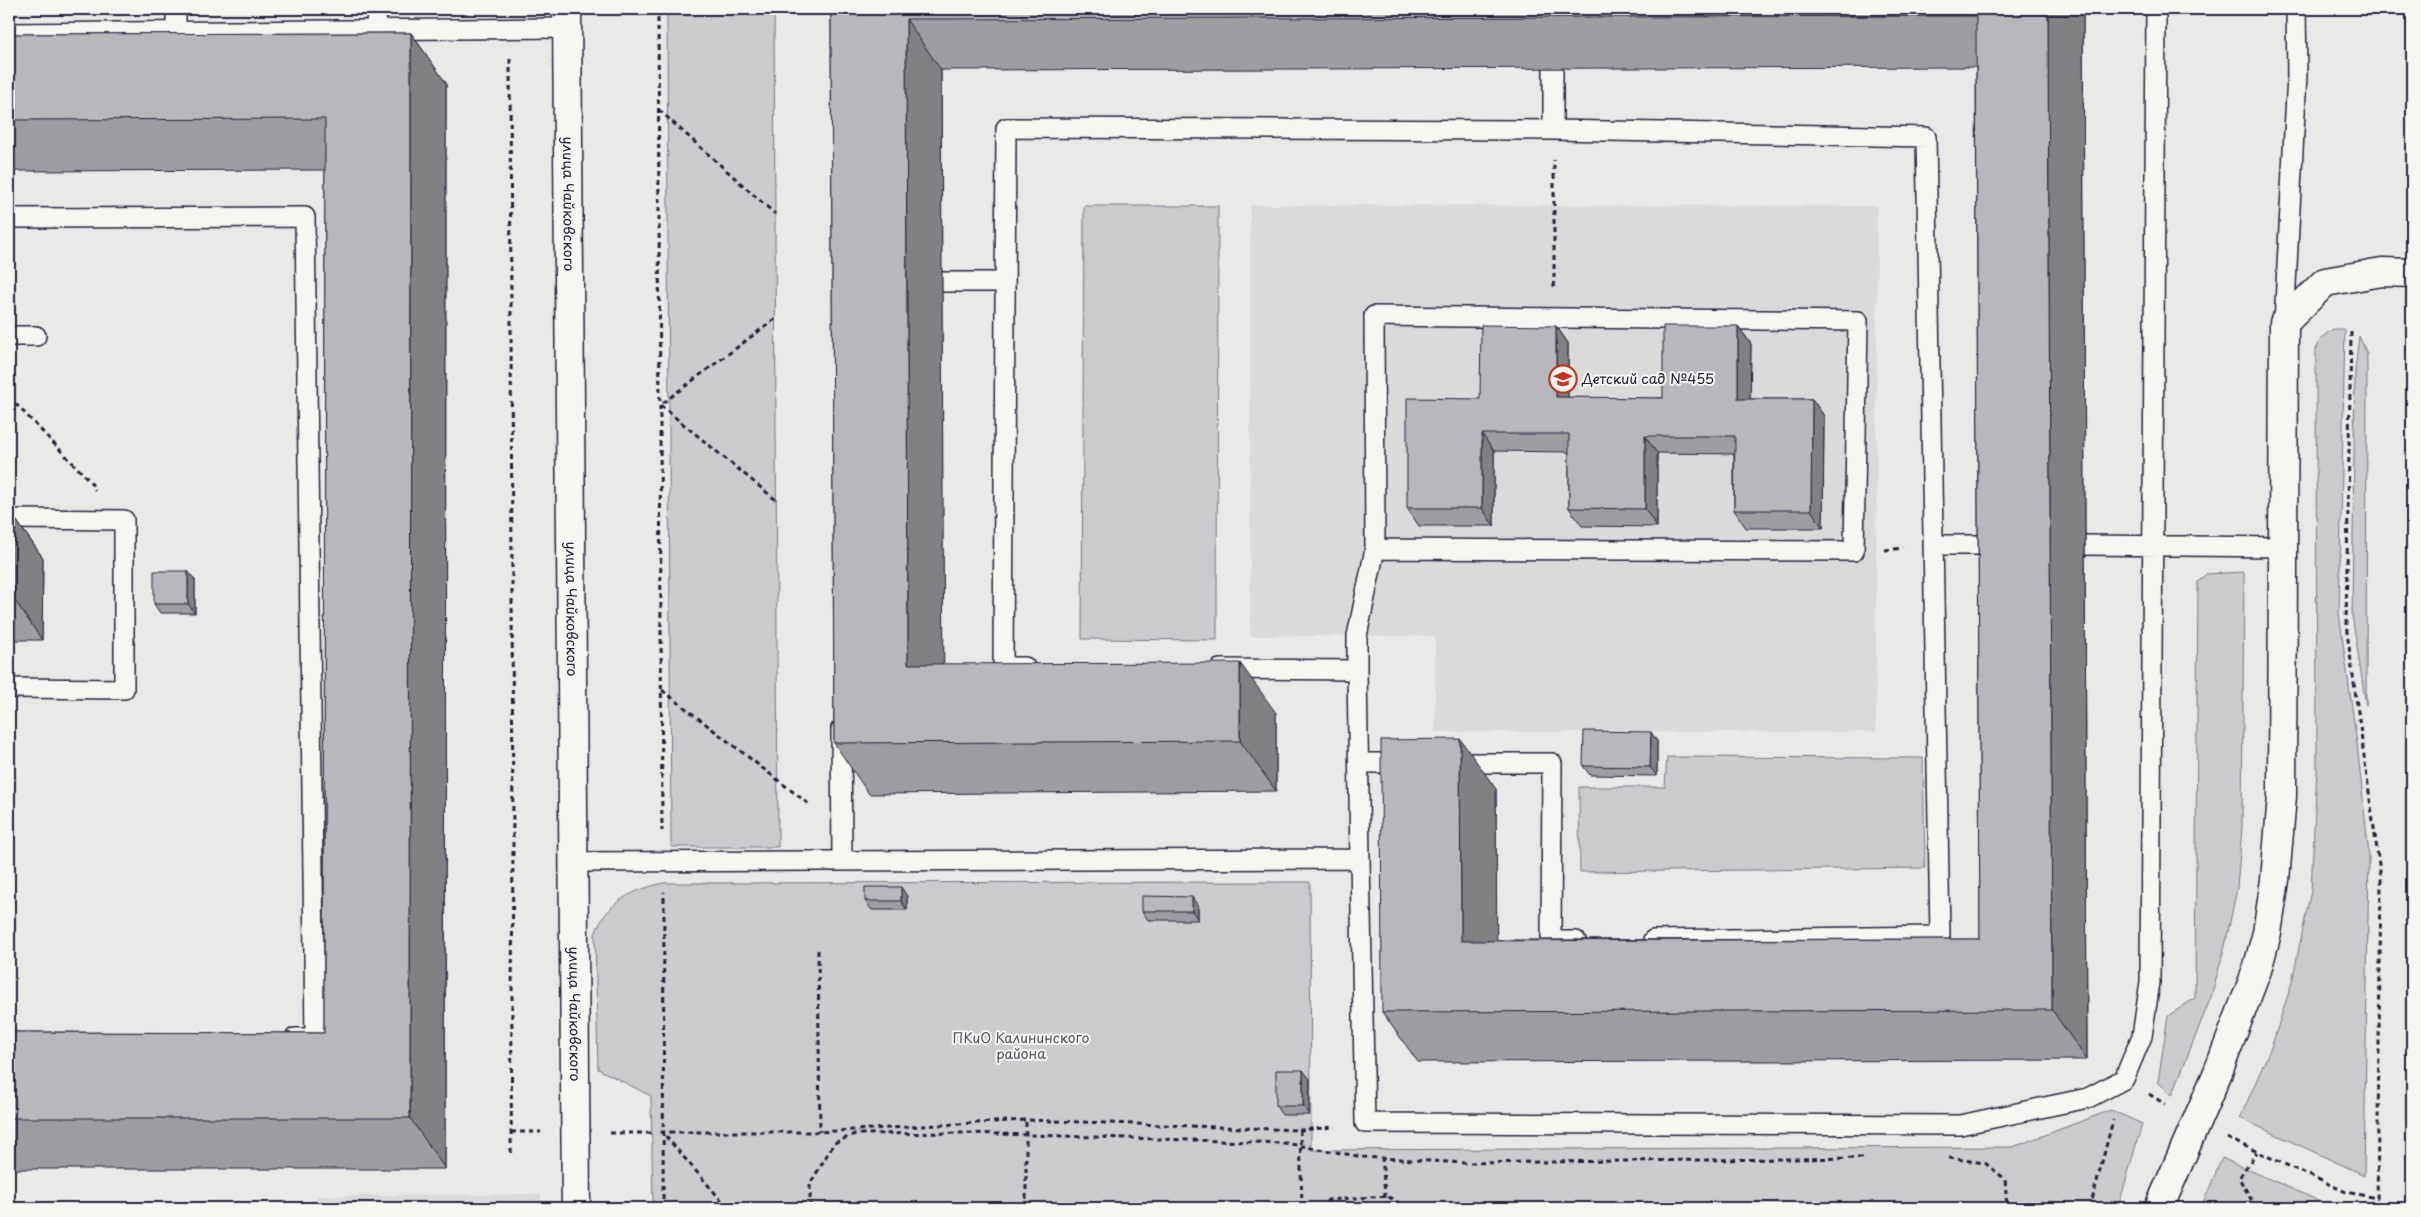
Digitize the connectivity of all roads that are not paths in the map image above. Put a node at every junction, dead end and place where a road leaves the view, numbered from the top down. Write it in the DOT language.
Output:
graph roads {
  1 [pos="176,9"];
  2 [pos="376,9"];
  3 [pos="2156,9"];
  4 [pos="2296,9"];
  5 [pos="567,18"];
  6 [pos="377,30"];
  7 [pos="176,31"];
  8 [pos="9,33"];
  9 [pos="1553,68"];
  10 [pos="1553,130"];
  11 [pos="9,218"];
  12 [pos="2412,273"];
  13 [pos="942,282"];
  14 [pos="1005,282"];
  15 [pos="2284,323"];
  16 [pos="9,336"];
  17 [pos="36,336"];
  18 [pos="9,519"];
  19 [pos="1933,545"];
  20 [pos="2014,545"];
  21 [pos="2085,545"];
  22 [pos="2153,545"];
  23 [pos="2284,547"];
  24 [pos="1375,549"];
  25 [pos="1046,667"];
  26 [pos="1200,668"];
  27 [pos="1357,670"];
  28 [pos="9,688"];
  29 [pos="841,710"];
  30 [pos="1359,763"];
  31 [pos="1360,859"];
  32 [pos="842,860"];
  33 [pos="573,862"];
  34 [pos="1639,940"];
  35 [pos="1590,941"];
  36 [pos="275,1038"];
  37 [pos="576,1208"];
  38 [pos="2159,1208"];
  1 -- 7 [label="lane"];
  2 -- 6 [label="lane"];
  3 -- 22 [label="lane"];
  4 -- 15 [label="lane"];
  5 -- 6 [label="lane"];
  5 -- 33 [label="street, улица Чайковского"];
  6 -- 7 [label="lane"];
  7 -- 8 [label="lane"];
  9 -- 10 [label="lane"];
  10 -- 14 [label="lane"];
  10 -- 19 [label="lane"];
  11 -- 36 [label="lane"];
  12 -- 15 [label="street"];
  13 -- 14 [label="lane"];
  14 -- 25 [label="lane"];
  15 -- 23 [label="street"];
  16 -- 17 [label="lane"];
  18 -- 28 [label="lane"];
  19 -- 20 [label="lane"];
  19 -- 34 [label="lane"];
  21 -- 22 [label="lane"];
  22 -- 23 [label="lane"];
  22 -- 31 [label="lane"];
  23 -- 38 [label="street"];
  24 -- 24 [label="lane"];
  24 -- 27 [label="lane"];
  26 -- 27 [label="lane"];
  27 -- 30 [label="lane"];
  29 -- 32 [label="lane"];
  30 -- 31 [label="lane"];
  30 -- 35 [label="lane"];
  31 -- 32 [label="lane"];
  32 -- 33 [label="lane"];
  33 -- 37 [label="street, улица Чайковского"];
}
